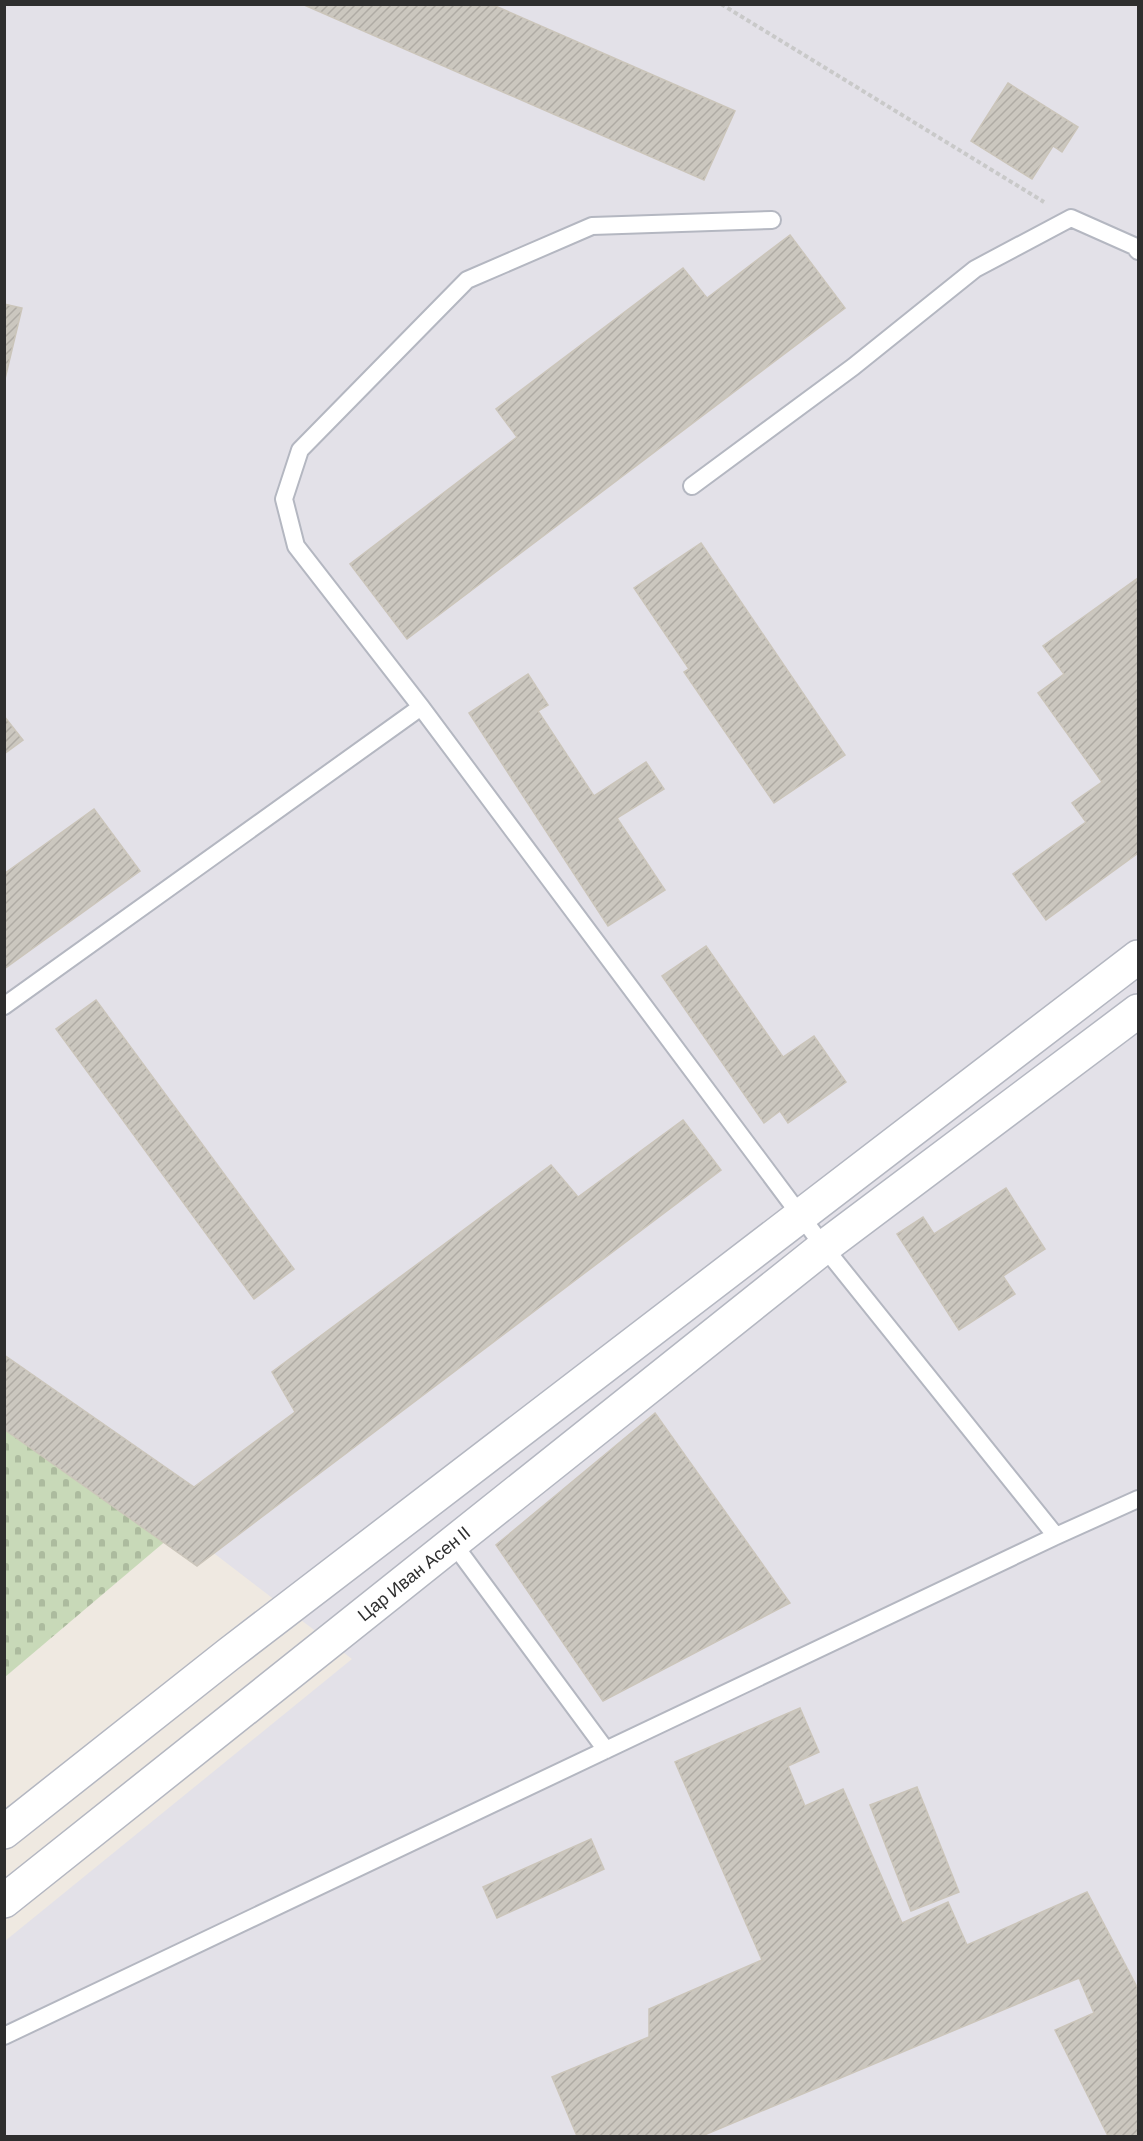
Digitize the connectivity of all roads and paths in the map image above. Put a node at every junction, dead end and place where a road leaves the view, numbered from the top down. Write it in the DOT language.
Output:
graph roads {
  1 [pos="721,4"];
  2 [pos="1071,218"];
  3 [pos="772,220"];
  4 [pos="1138,251"];
  5 [pos="692,486"];
  6 [pos="421,707"];
  7 [pos="1138,957"];
  8 [pos="4,1006"];
  9 [pos="1138,1011"];
  10 [pos="800,1215"];
  11 [pos="824,1247"];
  12 [pos="1138,1499"];
  13 [pos="1056,1536"];
  14 [pos="453,1543"];
  15 [pos="606,1750"];
  16 [pos="4,1832"];
  17 [pos="4,1901"];
  18 [pos="4,2036"];
  1 -- 2 [label="path"];
  2 -- 4 [label="lane"];
  2 -- 5 [label="lane"];
  3 -- 6 [label="lane"];
  6 -- 8 [label="lane"];
  6 -- 10 [label="lane"];
  7 -- 10 [label="street"];
  9 -- 11 [label="street, Цар Иван Асен II"];
  10 -- 11 [label="lane"];
  10 -- 16 [label="street"];
  11 -- 13 [label="lane"];
  11 -- 14 [label="street, Цар Иван Асен II"];
  12 -- 13 [label="lane"];
  13 -- 15 [label="lane"];
  14 -- 15 [label="lane"];
  14 -- 17 [label="street, Цар Иван Асен II"];
  15 -- 18 [label="lane"];
}
